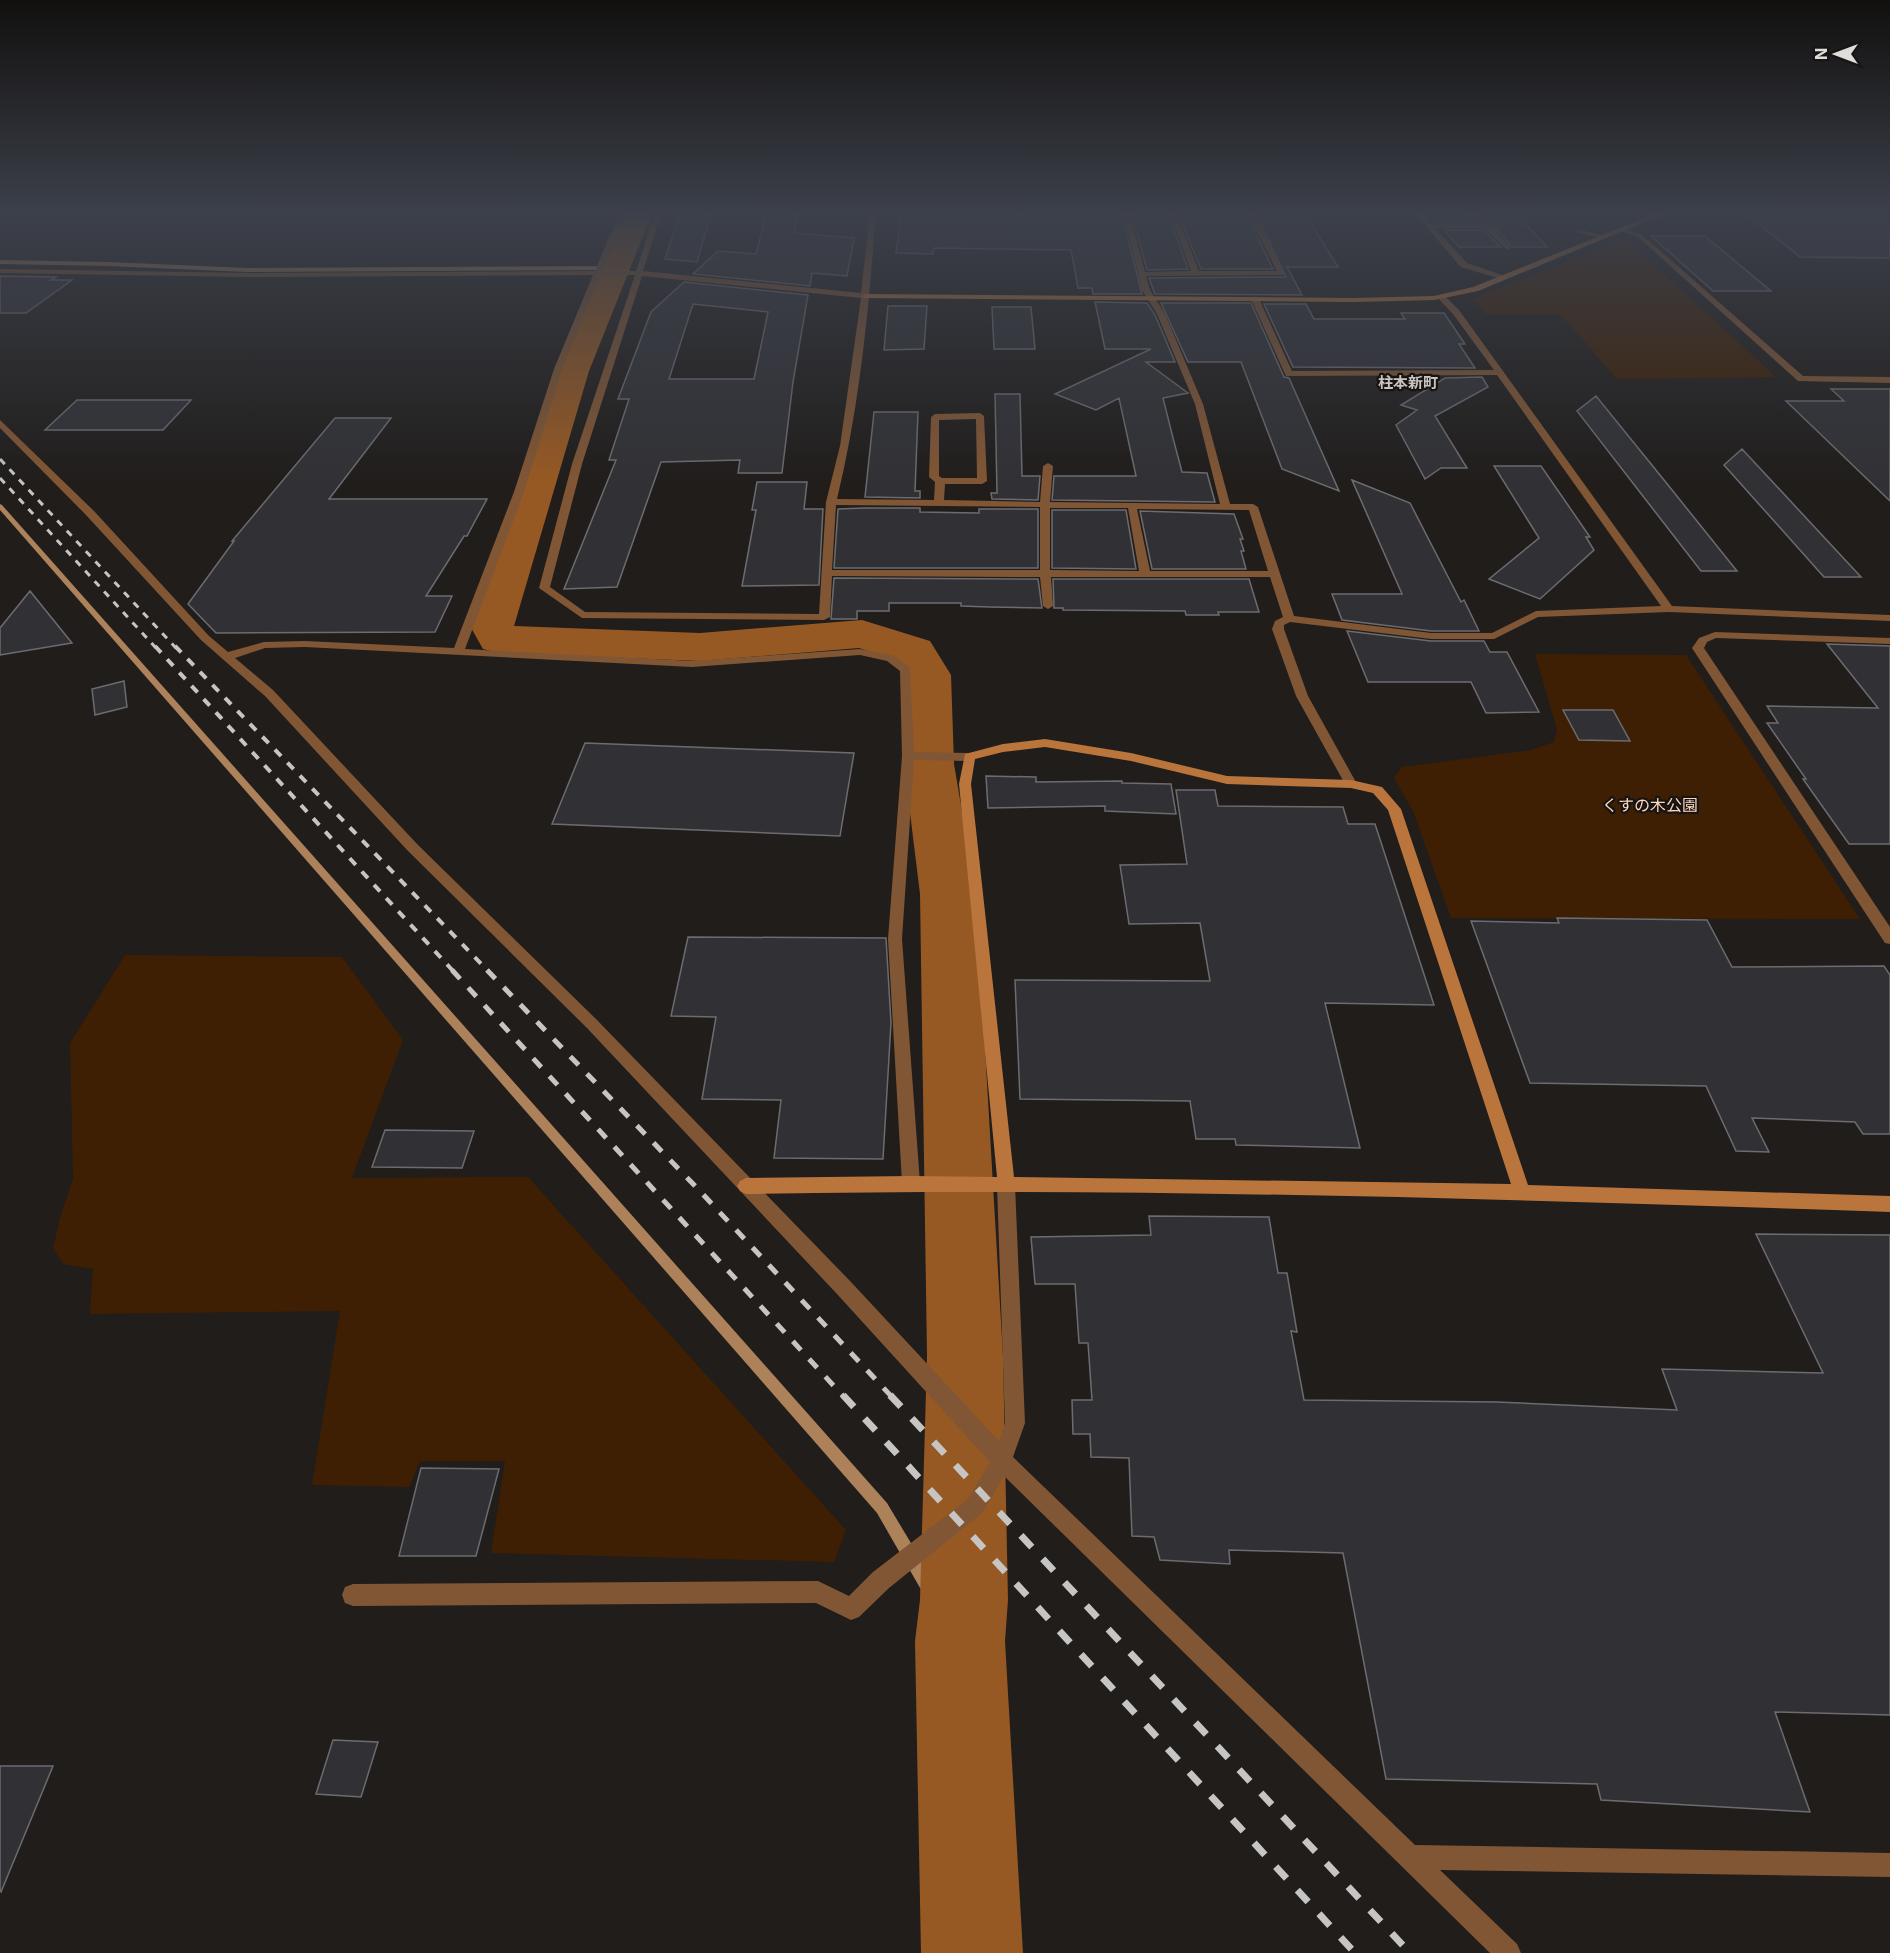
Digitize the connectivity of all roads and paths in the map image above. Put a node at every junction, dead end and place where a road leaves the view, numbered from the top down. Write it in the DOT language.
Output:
graph roads {
  1 [pos="585,302"];
  2 [pos="629,302"];
  3 [pos="864,302"];
  4 [pos="1154,302"];
  5 [pos="1256,302"];
  6 [pos="1446,302"];
  7 [pos="1714,302"];
  8 [pos="1497,373"];
  9 [pos="1890,380"];
  10 [pos="0,423"];
  11 [pos="1048,466"];
  12 [pos="940,481"];
  13 [pos="831,502"];
  14 [pos="939,503"];
  15 [pos="1044,505"];
  16 [pos="1132,506"];
  17 [pos="1226,507"];
  18 [pos="1045,572"];
  19 [pos="827,573"];
  20 [pos="1145,574"];
  21 [pos="1275,574"];
  22 [pos="1048,606"];
  23 [pos="1670,609"];
  24 [pos="1890,618"];
  25 [pos="1289,619"];
  26 [pos="1890,640"];
  27 [pos="458,652"];
  28 [pos="228,656"];
  29 [pos="908,756"];
  30 [pos="969,757"];
  31 [pos="1351,784"];
  32 [pos="1890,939"];
  33 [pos="911,1183"];
  34 [pos="1006,1185"];
  35 [pos="746,1186"];
  36 [pos="1522,1192"];
  37 [pos="1890,1204"];
  38 [pos="1002,1460"];
  39 [pos="353,1594"];
  40 [pos="1411,1857"];
  41 [pos="1890,1865"];
  42 [pos="1508,1953"];
  1 -- 27 [label="street"];
  2 -- 19 [label="street"];
  3 -- 13 [label="street"];
  4 -- 17 [label="street"];
  5 -- 8 [label="street"];
  6 -- 8 [label="street"];
  7 -- 9 [label="street"];
  8 -- 23 [label="street"];
  10 -- 28 [label="street"];
  11 -- 15 [label="street"];
  12 -- 12 [label="street"];
  12 -- 14 [label="street"];
  13 -- 14 [label="street"];
  13 -- 19 [label="street"];
  14 -- 15 [label="street"];
  15 -- 16 [label="street"];
  15 -- 18 [label="street"];
  16 -- 17 [label="street"];
  16 -- 20 [label="street"];
  17 -- 21 [label="street"];
  18 -- 19 [label="street"];
  18 -- 20 [label="street"];
  18 -- 22 [label="street"];
  20 -- 21 [label="street"];
  21 -- 25 [label="street"];
  23 -- 24 [label="street"];
  23 -- 25 [label="street"];
  25 -- 31 [label="street"];
  26 -- 32 [label="street"];
  27 -- 28 [label="street"];
  27 -- 29 [label="street"];
  28 -- 35 [label="street"];
  29 -- 30 [label="street"];
  29 -- 33 [label="street"];
  30 -- 31 [label="street"];
  30 -- 34 [label="street"];
  31 -- 36 [label="street"];
  33 -- 34 [label="street"];
  33 -- 35 [label="street"];
  34 -- 36 [label="street"];
  34 -- 38 [label="street"];
  35 -- 38 [label="street"];
  36 -- 37 [label="street"];
  38 -- 39 [label="street"];
  38 -- 40 [label="street"];
  40 -- 41 [label="street"];
  40 -- 42 [label="street"];
}
